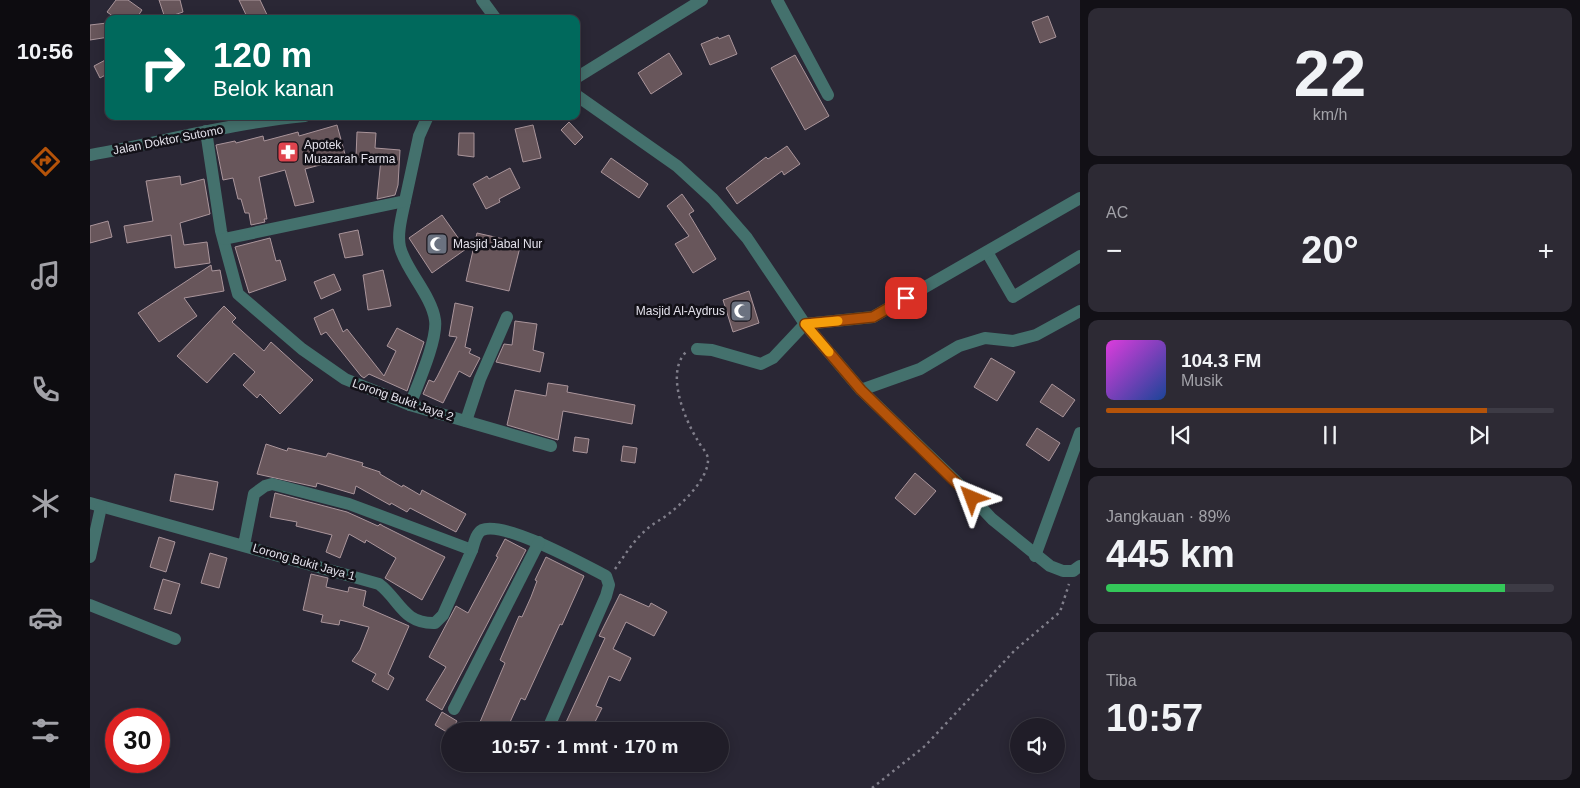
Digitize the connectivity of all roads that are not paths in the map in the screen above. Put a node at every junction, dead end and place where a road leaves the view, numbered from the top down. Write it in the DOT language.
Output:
graph roads {
  1 [pos="482,0"];
  2 [pos="702,0"];
  3 [pos="777,0"];
  4 [pos="493,15"];
  5 [pos="580,76"];
  6 [pos="828,95"];
  7 [pos="580,98"];
  8 [pos="271,120"];
  9 [pos="426,120"];
  10 [pos="206,132"];
  11 [pos="90,155"];
  12 [pos="1080,198"];
  13 [pos="405,201"];
  14 [pos="224,239"];
  15 [pos="987,252"];
  16 [pos="1080,256"];
  17 [pos="1080,311"];
  18 [pos="507,317"];
  19 [pos="805,324"];
  20 [pos="696,349"];
  21 [pos="861,390"];
  22 [pos="410,405"];
  23 [pos="466,421"];
  24 [pos="1080,433"];
  25 [pos="551,446"];
  26 [pos="96,505"];
  27 [pos="538,542"];
  28 [pos="244,545"];
  29 [pos="469,555"];
  30 [pos="1035,556"];
  31 [pos="90,557"];
  32 [pos="1076,568"];
  33 [pos="90,605"];
  34 [pos="175,640"];
  35 [pos="454,709"];
  36 [pos="551,722"];
  1 -- 4 [label="street"];
  2 -- 5 [label="street"];
  3 -- 6 [label="street"];
  7 -- 19 [label="street"];
  8 -- 10 [label="street, Jalan Doktor Sutomo"];
  9 -- 13 [label="street"];
  10 -- 11 [label="street, Jalan Doktor Sutomo"];
  10 -- 14 [label="street, Lorong Bukit Jaya 2"];
  12 -- 15 [label="street"];
  13 -- 14 [label="street"];
  13 -- 22 [label="street"];
  14 -- 22 [label="street, Lorong Bukit Jaya 2"];
  15 -- 16 [label="street"];
  15 -- 19 [label="street"];
  17 -- 21 [label="street"];
  18 -- 23 [label="street"];
  19 -- 20 [label="street"];
  19 -- 21 [label="street"];
  21 -- 30 [label="street"];
  22 -- 23 [label="street, Lorong Bukit Jaya 2"];
  23 -- 25 [label="street, Lorong Bukit Jaya 2"];
  24 -- 30 [label="street"];
  26 -- 28 [label="street, Lorong Bukit Jaya 1"];
  26 -- 31 [label="street"];
  27 -- 29 [label="street, Lorong Bukit Jaya 1"];
  27 -- 35 [label="street"];
  27 -- 36 [label="street"];
  28 -- 29 [label="street"];
  28 -- 29 [label="street, Lorong Bukit Jaya 1"];
  30 -- 32 [label="street"];
  33 -- 34 [label="street"];
}
